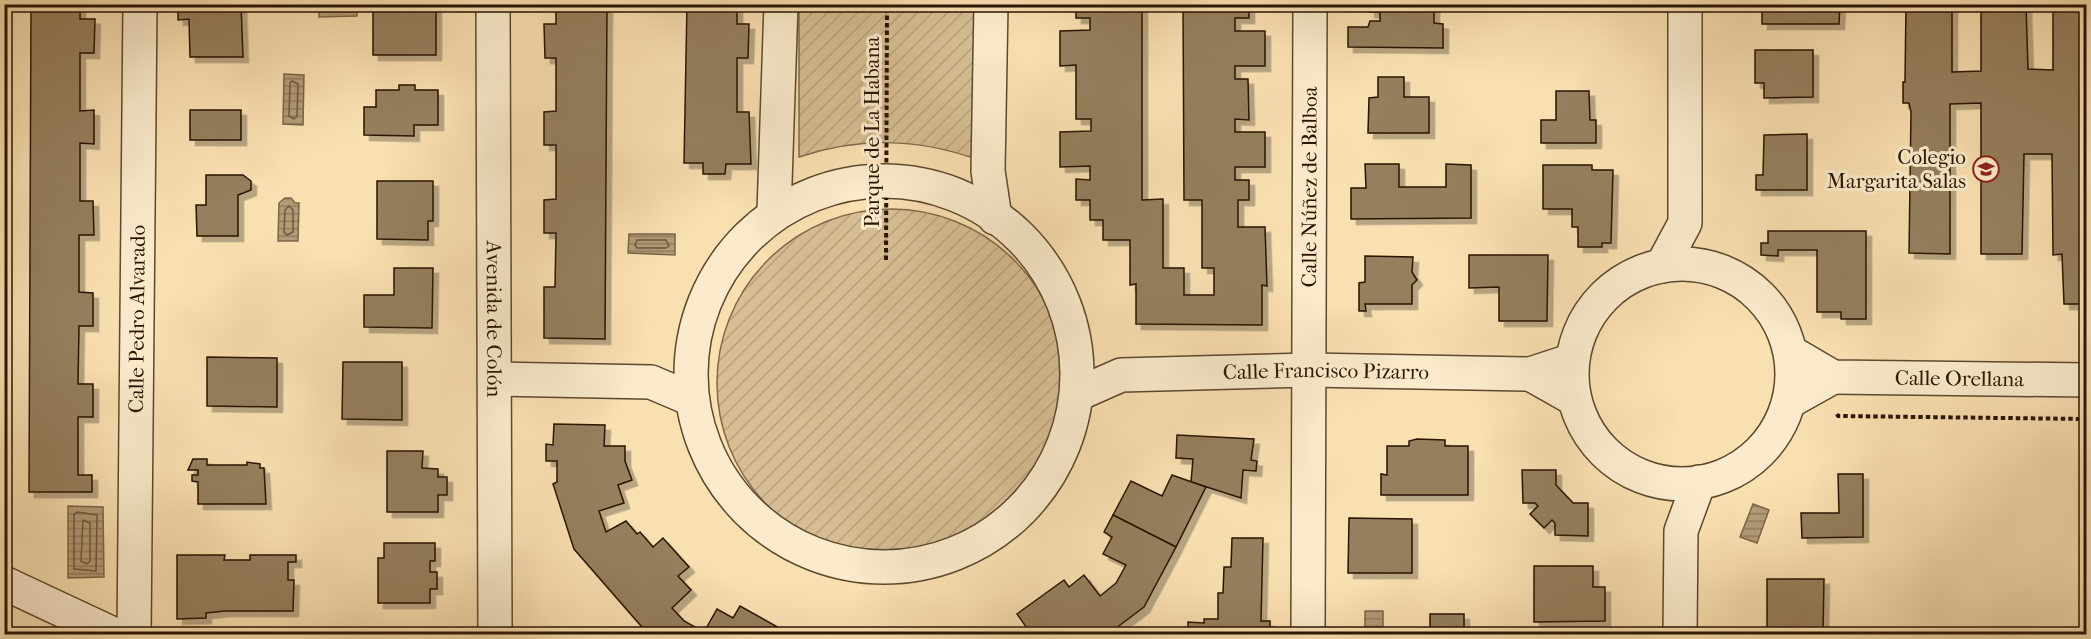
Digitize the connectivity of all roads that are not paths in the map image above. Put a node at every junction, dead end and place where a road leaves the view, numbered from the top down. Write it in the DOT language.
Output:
graph roads {
  1 [pos="140,4"];
  2 [pos="493,4"];
  3 [pos="781,4"];
  4 [pos="992,4"];
  5 [pos="1310,4"];
  6 [pos="1684,4"];
  7 [pos="988,171"];
  8 [pos="966,201"];
  9 [pos="774,212"];
  10 [pos="995,218"];
  11 [pos="1685,223"];
  12 [pos="1662,266"];
  13 [pos="1713,270"];
  14 [pos="1792,353"];
  15 [pos="1078,355"];
  16 [pos="1570,361"];
  17 [pos="692,363"];
  18 [pos="1310,369"];
  19 [pos="1530,374"];
  20 [pos="1121,375"];
  21 [pos="1833,377"];
  22 [pos="495,379"];
  23 [pos="2086,380"];
  24 [pos="651,382"];
  25 [pos="1078,394"];
  26 [pos="1571,397"];
  27 [pos="690,399"];
  28 [pos="1790,401"];
  29 [pos="1699,482"];
  30 [pos="1654,483"];
  31 [pos="1681,531"];
  32 [pos="4,583"];
  33 [pos="113,634"];
  34 [pos="134,634"];
  35 [pos="495,634"];
  36 [pos="1308,634"];
  37 [pos="1680,634"];
  1 -- 34 [label="street, Calle Pedro Alvarado"];
  2 -- 22 [label="street, Avenida de Colón"];
  3 -- 9 [label="street"];
  4 -- 7 [label="street"];
  5 -- 18 [label="street, Calle Núñez de Balboa"];
  6 -- 11 [label="street"];
  7 -- 8 [label="street"];
  7 -- 10 [label="street"];
  8 -- 9 [label="street"];
  8 -- 10 [label="street"];
  9 -- 17 [label="street"];
  10 -- 15 [label="street"];
  11 -- 12 [label="street"];
  11 -- 13 [label="street"];
  12 -- 13 [label="street"];
  12 -- 16 [label="street"];
  13 -- 14 [label="street"];
  14 -- 21 [label="street, Calle Orellana"];
  14 -- 28 [label="street"];
  15 -- 20 [label="street, Calle Francisco Pizarro"];
  15 -- 25 [label="street"];
  16 -- 19 [label="street, Calle Francisco Pizarro"];
  16 -- 26 [label="street"];
  17 -- 24 [label="street"];
  17 -- 27 [label="street"];
  18 -- 19 [label="street, Calle Francisco Pizarro"];
  18 -- 20 [label="street, Calle Francisco Pizarro"];
  18 -- 36 [label="street, Calle Núñez de Balboa"];
  19 -- 26 [label="street, Calle Francisco Pizarro"];
  20 -- 25 [label="street, Calle Francisco Pizarro"];
  21 -- 23 [label="street, Calle Orellana"];
  21 -- 28 [label="street, Calle Orellana"];
  22 -- 24 [label="street"];
  22 -- 35 [label="street, Avenida de Colón"];
  24 -- 27 [label="street"];
  25 -- 27 [label="street"];
  26 -- 30 [label="street"];
  28 -- 29 [label="street"];
  29 -- 30 [label="street"];
  29 -- 31 [label="street"];
  30 -- 31 [label="street"];
  31 -- 37 [label="street"];
  32 -- 33 [label="street"];
}
